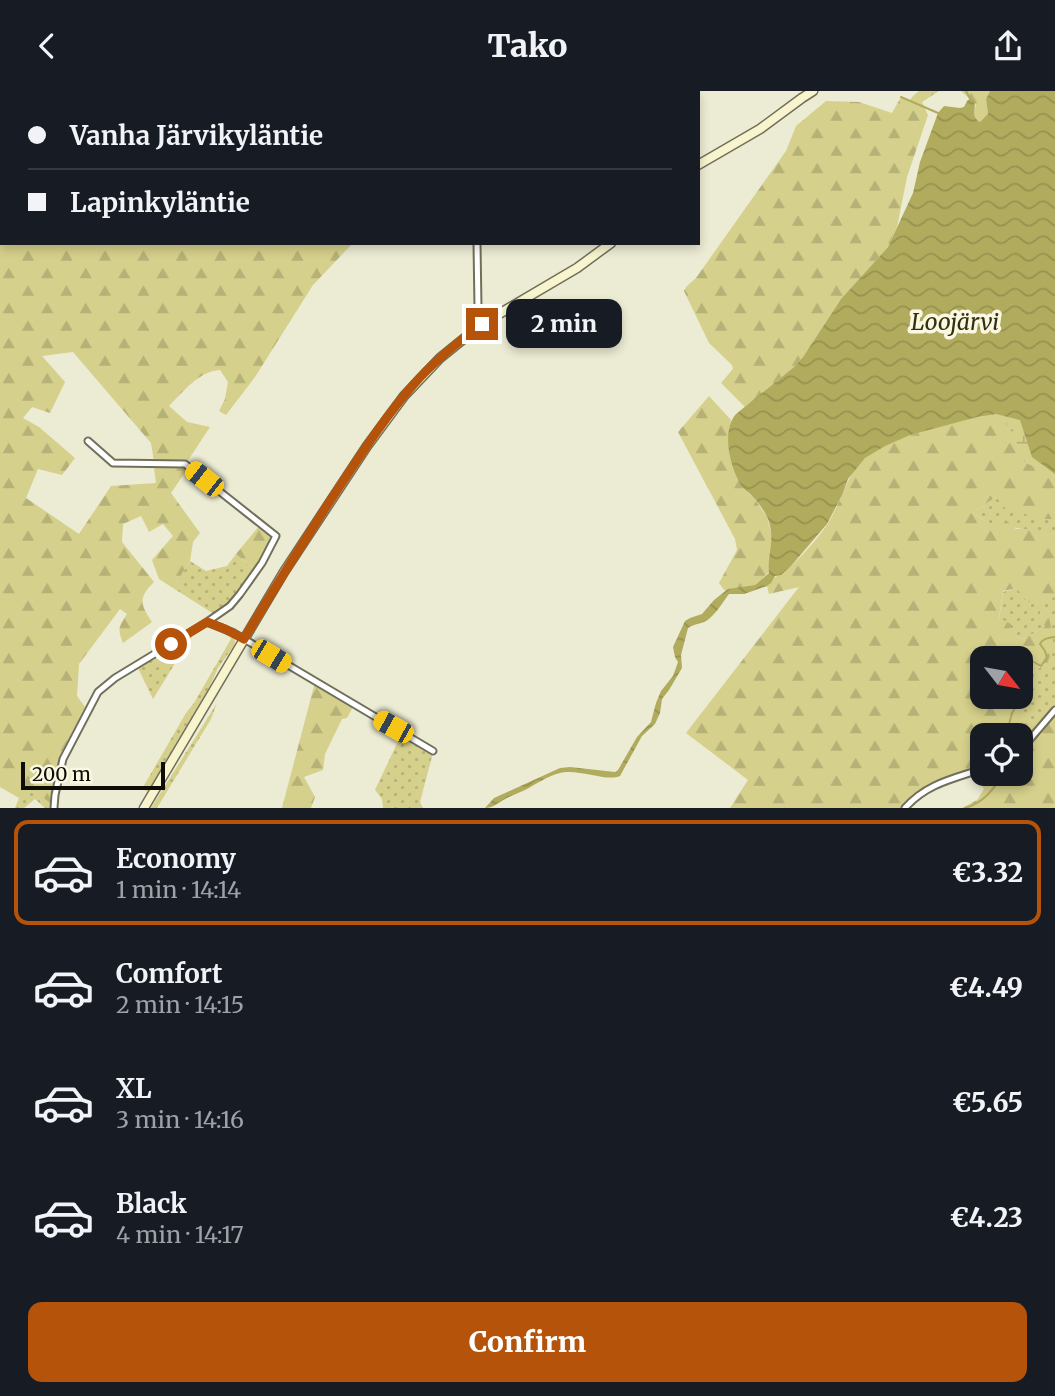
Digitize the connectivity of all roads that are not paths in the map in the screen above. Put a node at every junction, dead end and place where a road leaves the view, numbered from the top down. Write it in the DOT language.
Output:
graph roads {
  1 [pos="813,91"];
  2 [pos="700,164"];
  3 [pos="477,245"];
  4 [pos="608,245"];
  5 [pos="482,324"];
  6 [pos="88,441"];
  7 [pos="207,622"];
  8 [pos="244,639"];
  9 [pos="1055,710"];
  10 [pos="1033,736"];
  11 [pos="433,751"];
  12 [pos="970,773"];
  13 [pos="54,808"];
  14 [pos="144,808"];
  15 [pos="905,808"];
  1 -- 2 [label="main road"];
  3 -- 5 [label="street"];
  4 -- 5 [label="main road"];
  5 -- 8 [label="main road"];
  6 -- 7 [label="street"];
  7 -- 8 [label="street"];
  7 -- 13 [label="street"];
  8 -- 11 [label="street"];
  8 -- 14 [label="main road"];
  9 -- 10 [label="street"];
  12 -- 15 [label="street"];
}
